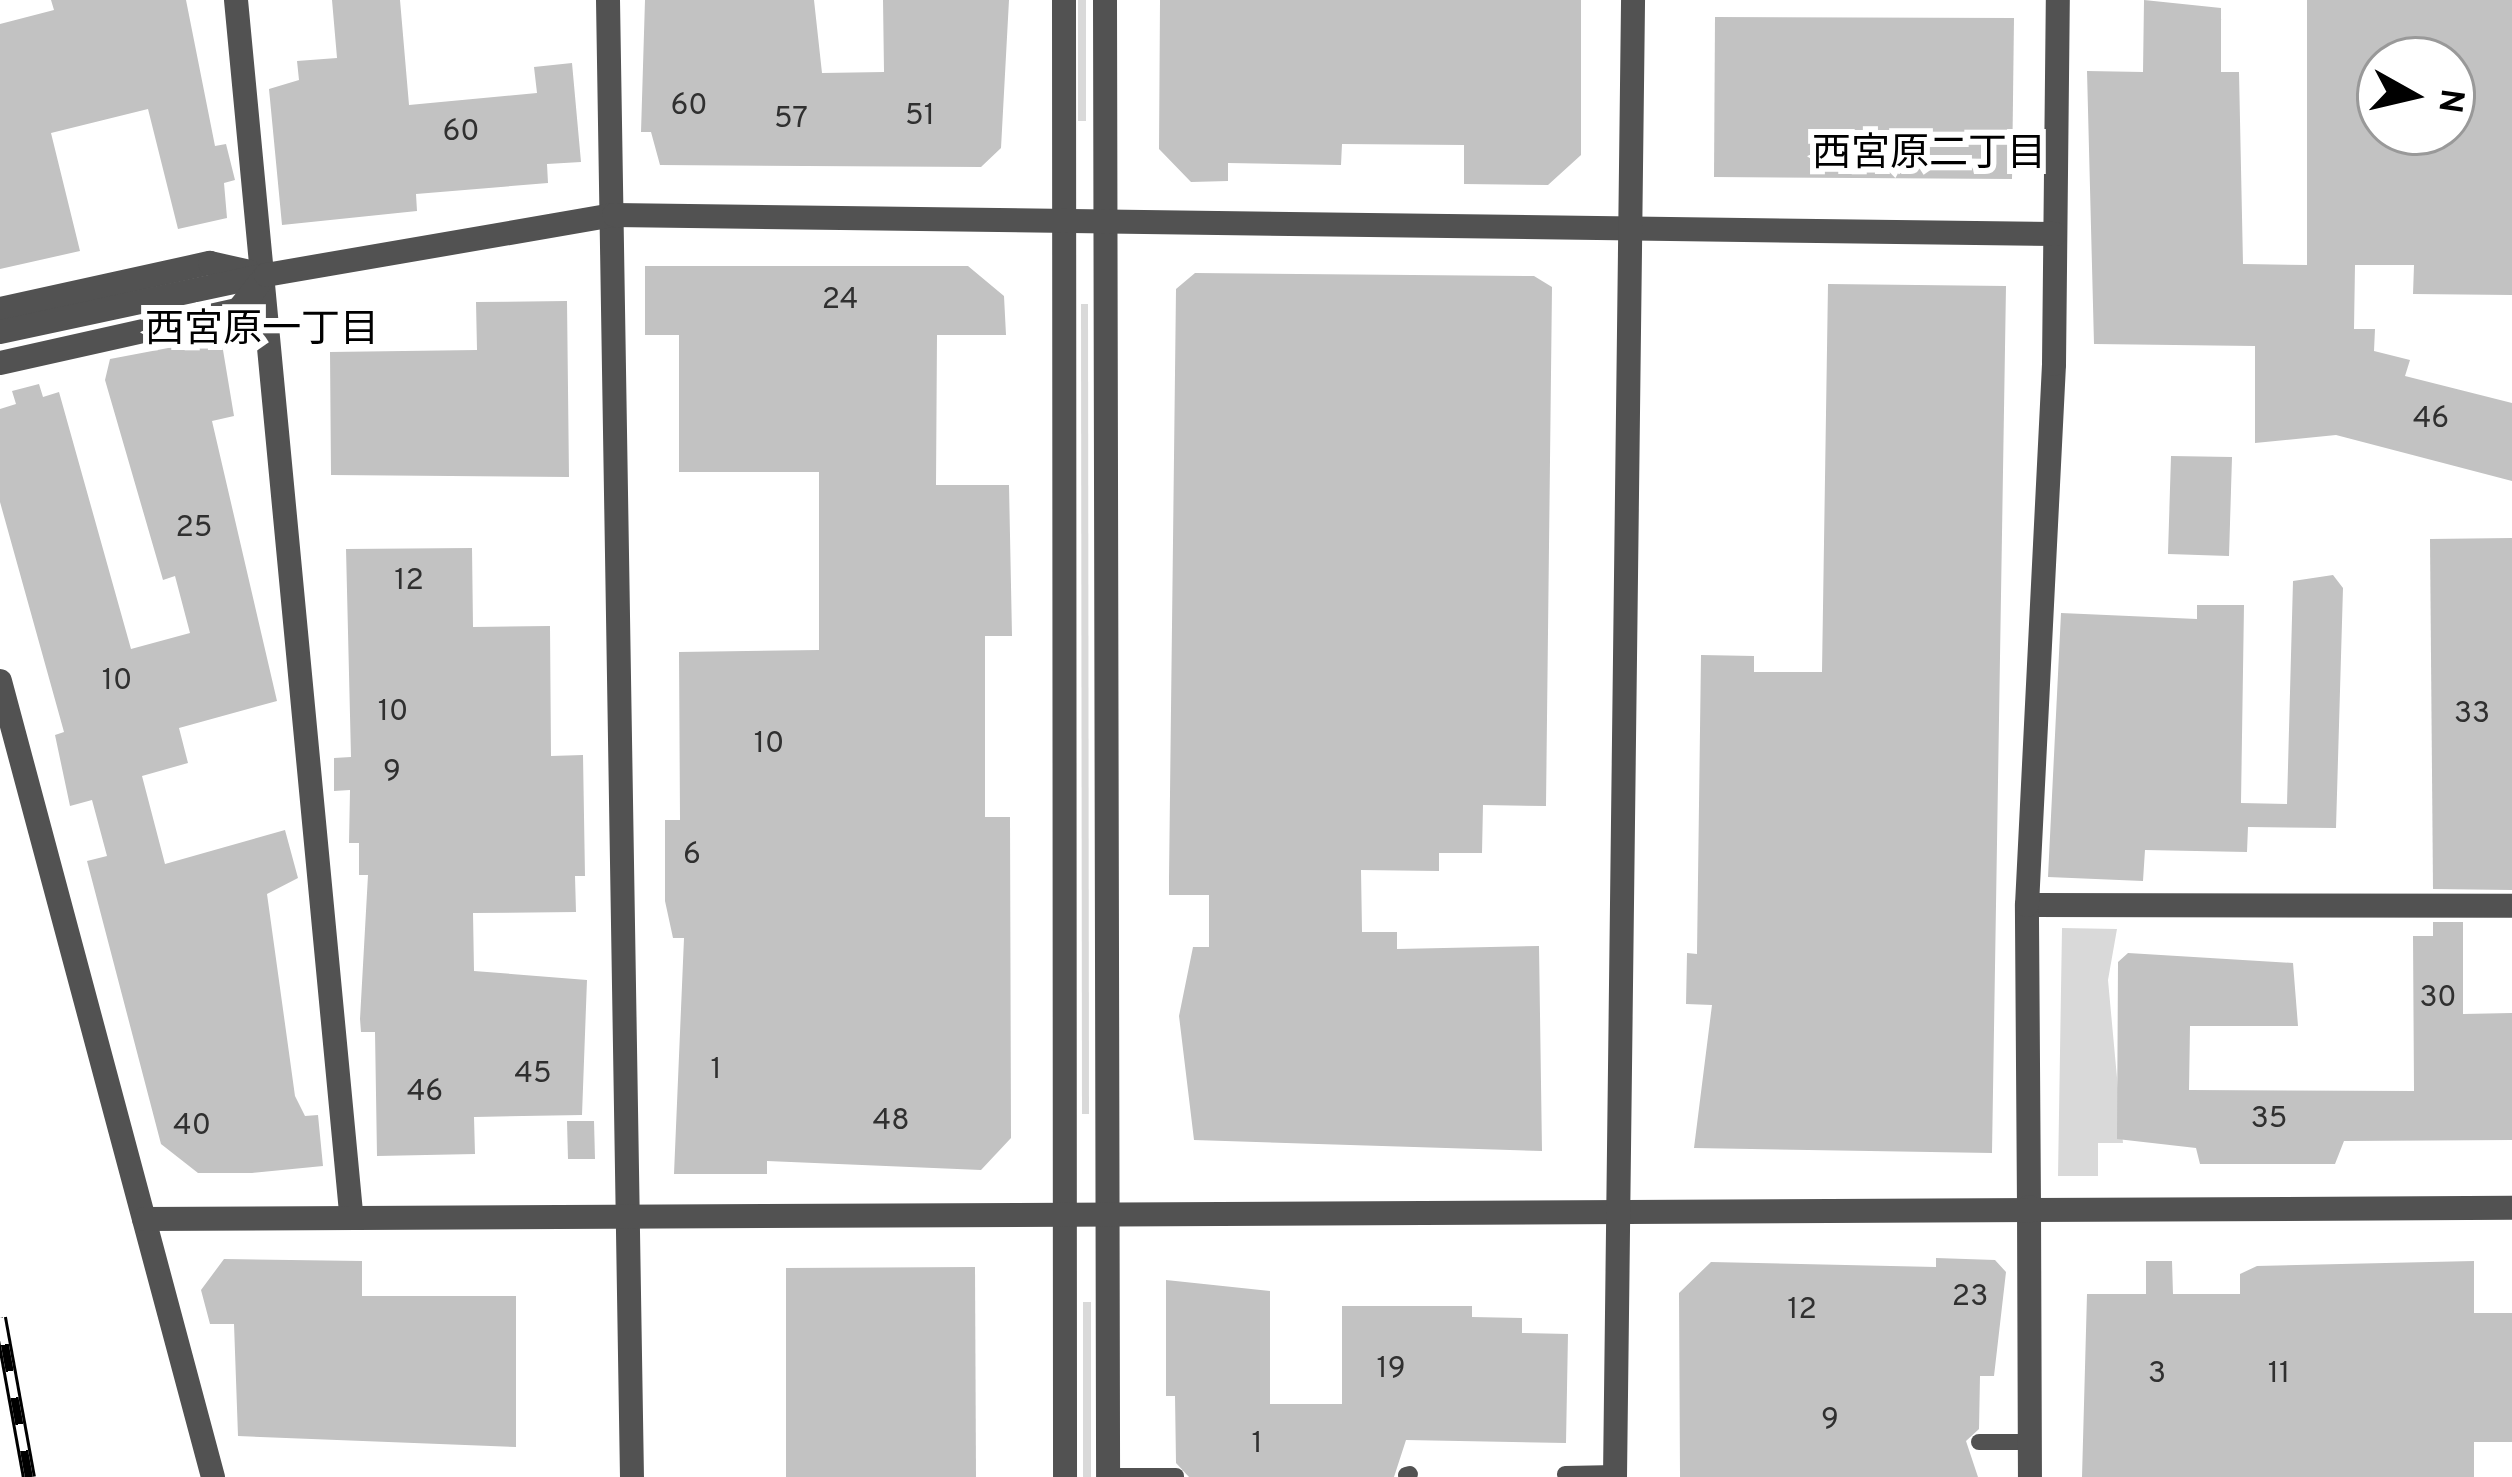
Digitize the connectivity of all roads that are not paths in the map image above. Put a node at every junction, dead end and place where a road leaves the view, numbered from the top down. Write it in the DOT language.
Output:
graph roads {
  1 [pos="236,0"];
  2 [pos="608,0"];
  3 [pos="1064,0"];
  4 [pos="1105,0"];
  5 [pos="1633,0"];
  6 [pos="2058,0"];
  7 [pos="614,215"];
  8 [pos="1064,219"];
  9 [pos="1105,220"];
  10 [pos="1629,227"];
  11 [pos="2055,234"];
  12 [pos="266,275"];
  13 [pos="0,309"];
  14 [pos="0,332"];
  15 [pos="0,363"];
  16 [pos="0,681"];
  17 [pos="2026,905"];
  18 [pos="2512,906"];
  19 [pos="2029,1207"];
  20 [pos="2512,1208"];
  21 [pos="1621,1211"];
  22 [pos="1065,1212"];
  23 [pos="351,1213"];
  24 [pos="1106,1213"];
  25 [pos="628,1214"];
  26 [pos="144,1219"];
  27 [pos="1979,1442"];
  28 [pos="2030,1442"];
  29 [pos="1564,1474"];
  30 [pos="1616,1475"];
  31 [pos="1176,1476"];
  32 [pos="213,1477"];
  33 [pos="632,1477"];
  34 [pos="1065,1477"];
  35 [pos="1108,1477"];
  36 [pos="2030,1477"];
  1 -- 12 [label="street"];
  2 -- 7 [label="street"];
  3 -- 8 [label="street"];
  4 -- 9 [label="street"];
  5 -- 10 [label="street"];
  6 -- 11 [label="street"];
  7 -- 8 [label="street"];
  7 -- 12 [label="street"];
  7 -- 25 [label="street"];
  8 -- 9 [label="street"];
  8 -- 22 [label="street"];
  9 -- 10 [label="street"];
  9 -- 24 [label="street"];
  10 -- 11 [label="street"];
  10 -- 21 [label="street"];
  11 -- 17 [label="street"];
  12 -- 13 [label="street"];
  12 -- 14 [label="street"];
  12 -- 15 [label="street"];
  12 -- 23 [label="street"];
  16 -- 26 [label="street"];
  17 -- 18 [label="street"];
  17 -- 19 [label="street"];
  19 -- 20 [label="street"];
  19 -- 21 [label="street"];
  19 -- 28 [label="street"];
  21 -- 24 [label="street"];
  21 -- 30 [label="street"];
  22 -- 24 [label="street"];
  22 -- 25 [label="street"];
  22 -- 34 [label="street"];
  23 -- 25 [label="street"];
  23 -- 26 [label="street"];
  24 -- 35 [label="street"];
  25 -- 33 [label="street"];
  26 -- 32 [label="street"];
  27 -- 28 [label="lane"];
  28 -- 36 [label="street"];
  29 -- 30 [label="lane"];
  31 -- 35 [label="lane"];
}
